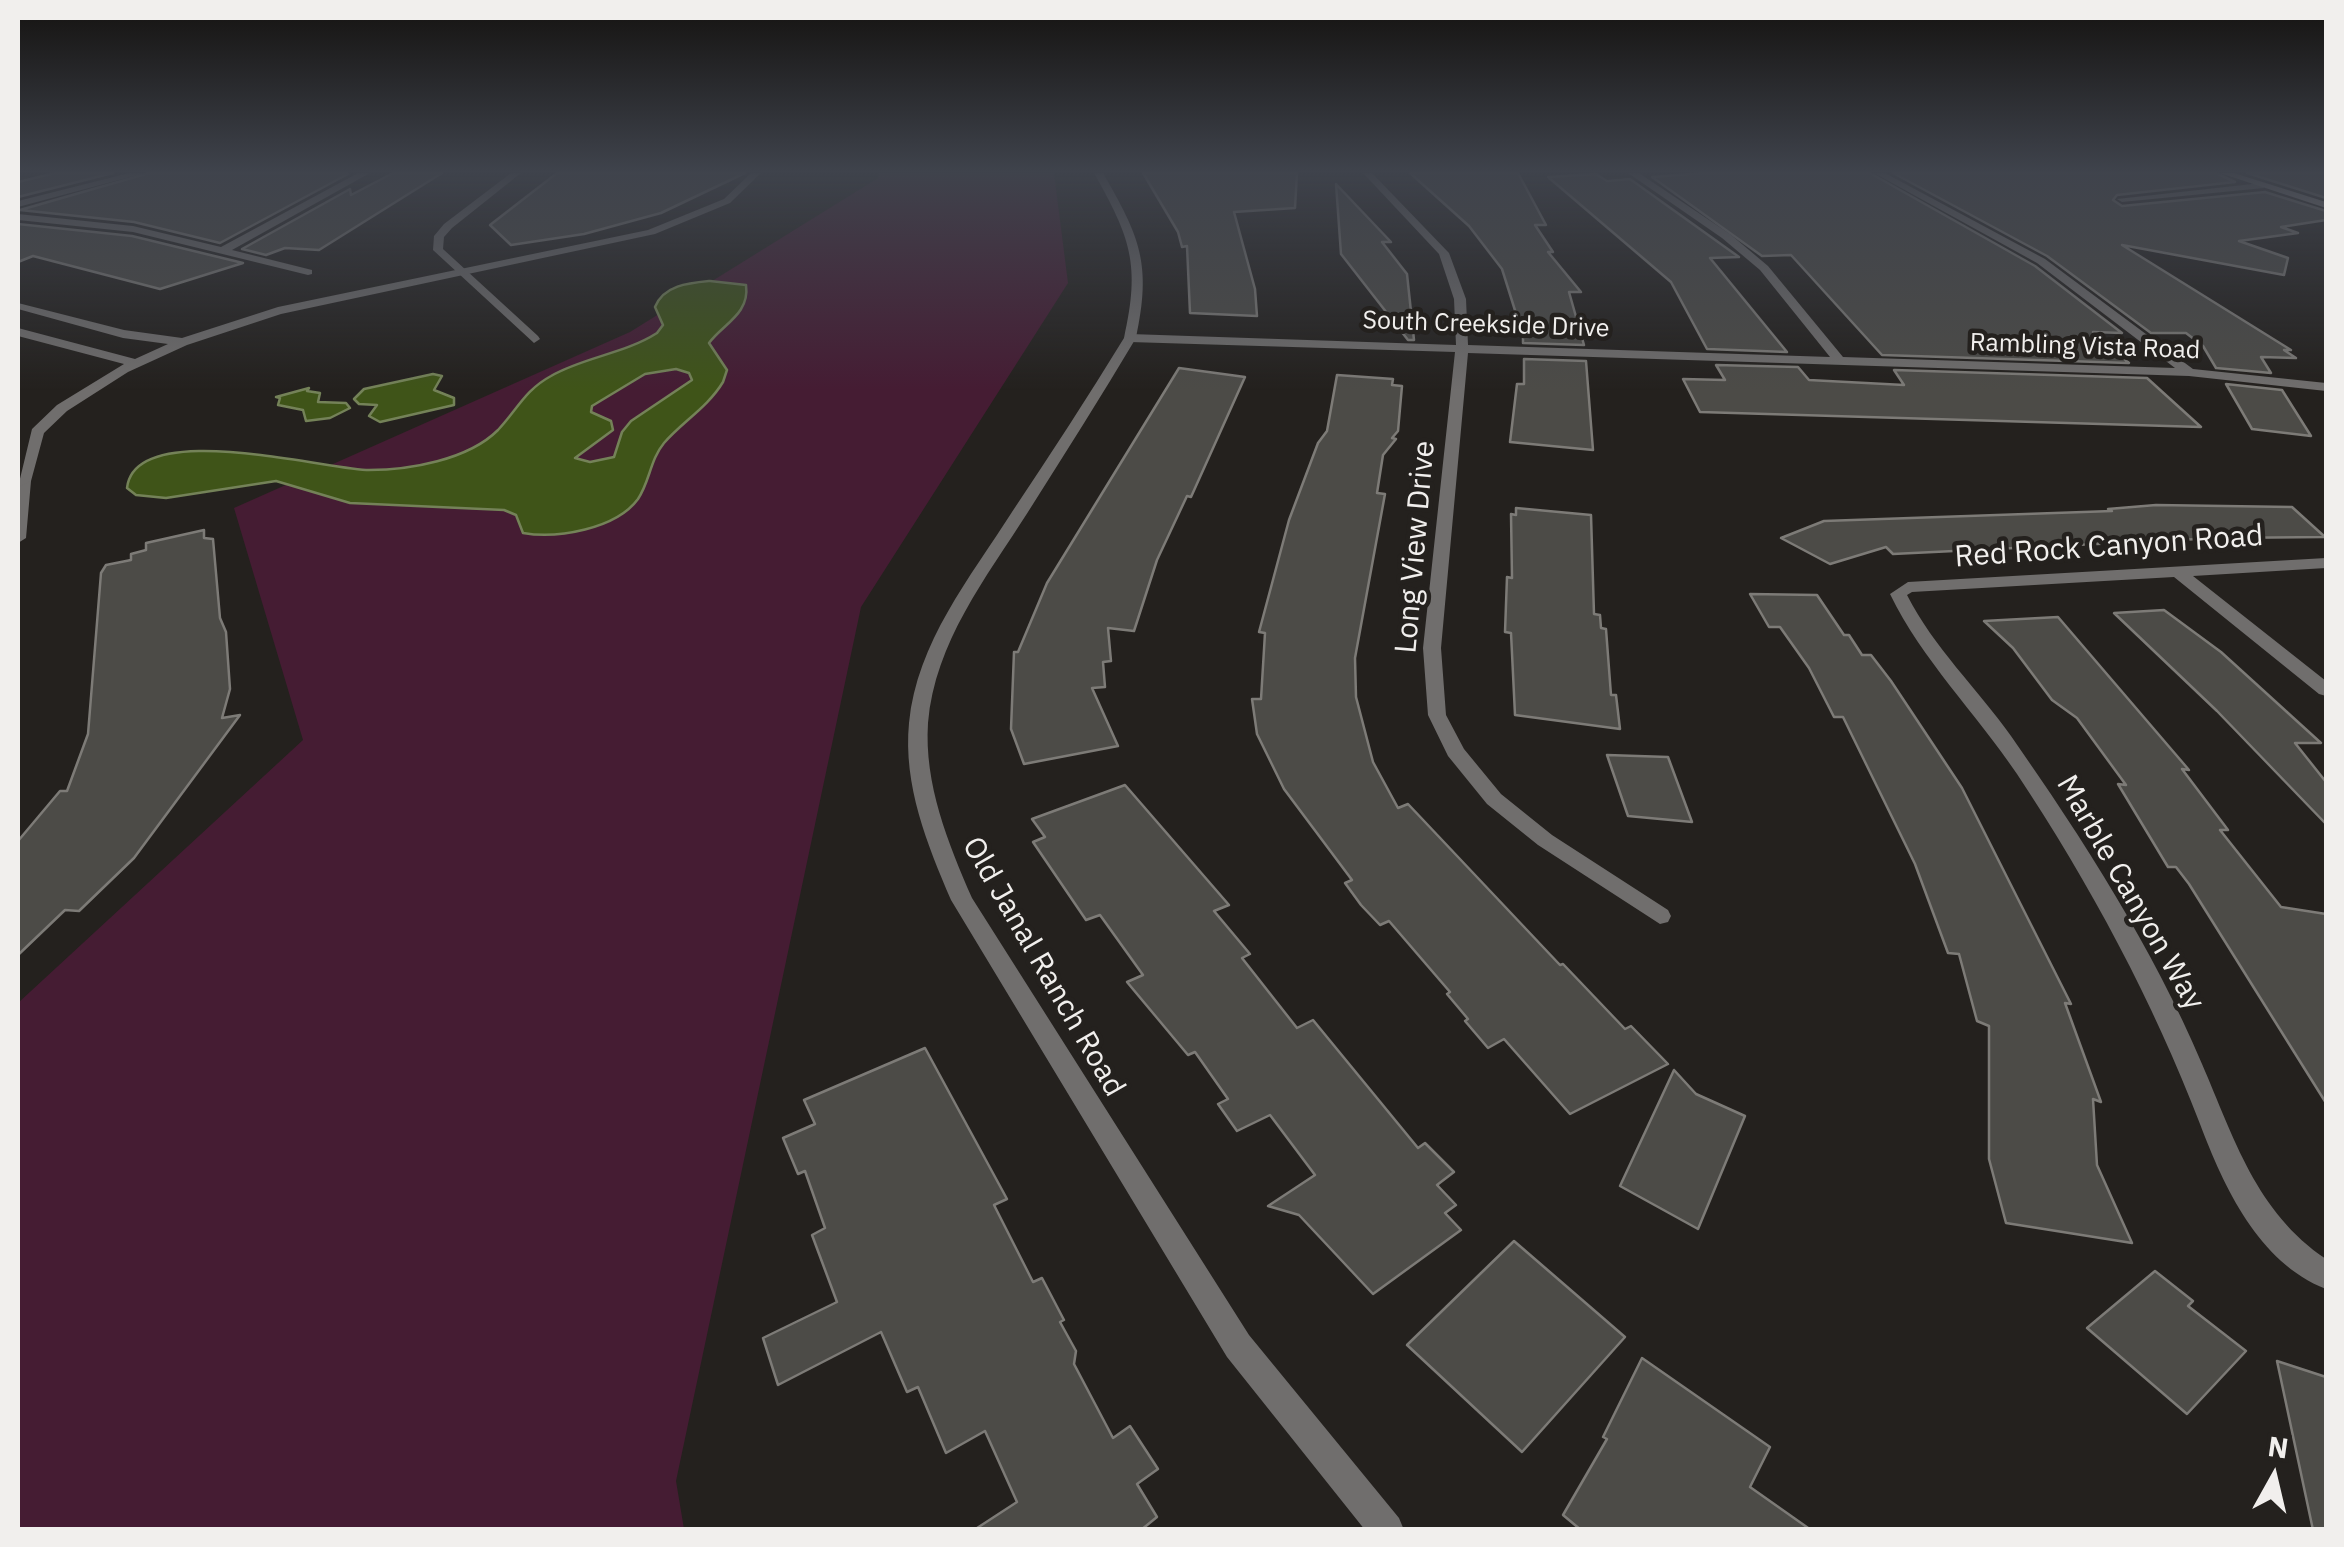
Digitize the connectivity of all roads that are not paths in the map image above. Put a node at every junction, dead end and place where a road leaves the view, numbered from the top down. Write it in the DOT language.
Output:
graph roads {
  1 [pos="198,245"];
  2 [pos="235,245"];
  3 [pos="438,245"];
  4 [pos="586,245"];
  5 [pos="1136,245"];
  6 [pos="1436,245"];
  7 [pos="1737,245"];
  8 [pos="2010,245"];
  9 [pos="221,251"];
  10 [pos="308,272"];
  11 [pos="460,274"];
  12 [pos="18,306"];
  13 [pos="18,332"];
  14 [pos="1130,338"];
  15 [pos="534,339"];
  16 [pos="183,342"];
  17 [pos="1462,350"];
  18 [pos="1840,360"];
  19 [pos="134,364"];
  20 [pos="2188,372"];
  21 [pos="2326,387"];
  22 [pos="21,482"];
  23 [pos="18,538"];
  24 [pos="2326,564"];
  25 [pos="2178,572"];
  26 [pos="1898,594"];
  27 [pos="2326,690"];
  28 [pos="1660,916"];
  29 [pos="2326,1275"];
  30 [pos="1387,1530"];
  1 -- 9 [label="street"];
  2 -- 9 [label="street"];
  3 -- 11 [label="street"];
  4 -- 11 [label="street"];
  5 -- 14 [label="street, Old Janal Ranch Road"];
  6 -- 17 [label="street, Long View Drive"];
  7 -- 18 [label="street"];
  8 -- 20 [label="street"];
  9 -- 10 [label="street"];
  11 -- 15 [label="street"];
  11 -- 16 [label="street"];
  12 -- 16 [label="street"];
  13 -- 19 [label="street"];
  14 -- 17 [label="street, South Creekside Drive"];
  14 -- 30 [label="street, Old Janal Ranch Road"];
  16 -- 19 [label="street"];
  17 -- 18 [label="street, South Creekside Drive"];
  17 -- 28 [label="street, Long View Drive"];
  18 -- 20 [label="street, Rambling Vista Road"];
  19 -- 22 [label="street"];
  20 -- 21 [label="street, Rambling Vista Road"];
  22 -- 23 [label="street"];
  24 -- 25 [label="street, Red Rock Canyon Road"];
  25 -- 26 [label="street, Red Rock Canyon Road"];
  25 -- 27 [label="street"];
  26 -- 29 [label="street, Marble Canyon Way"];
}
